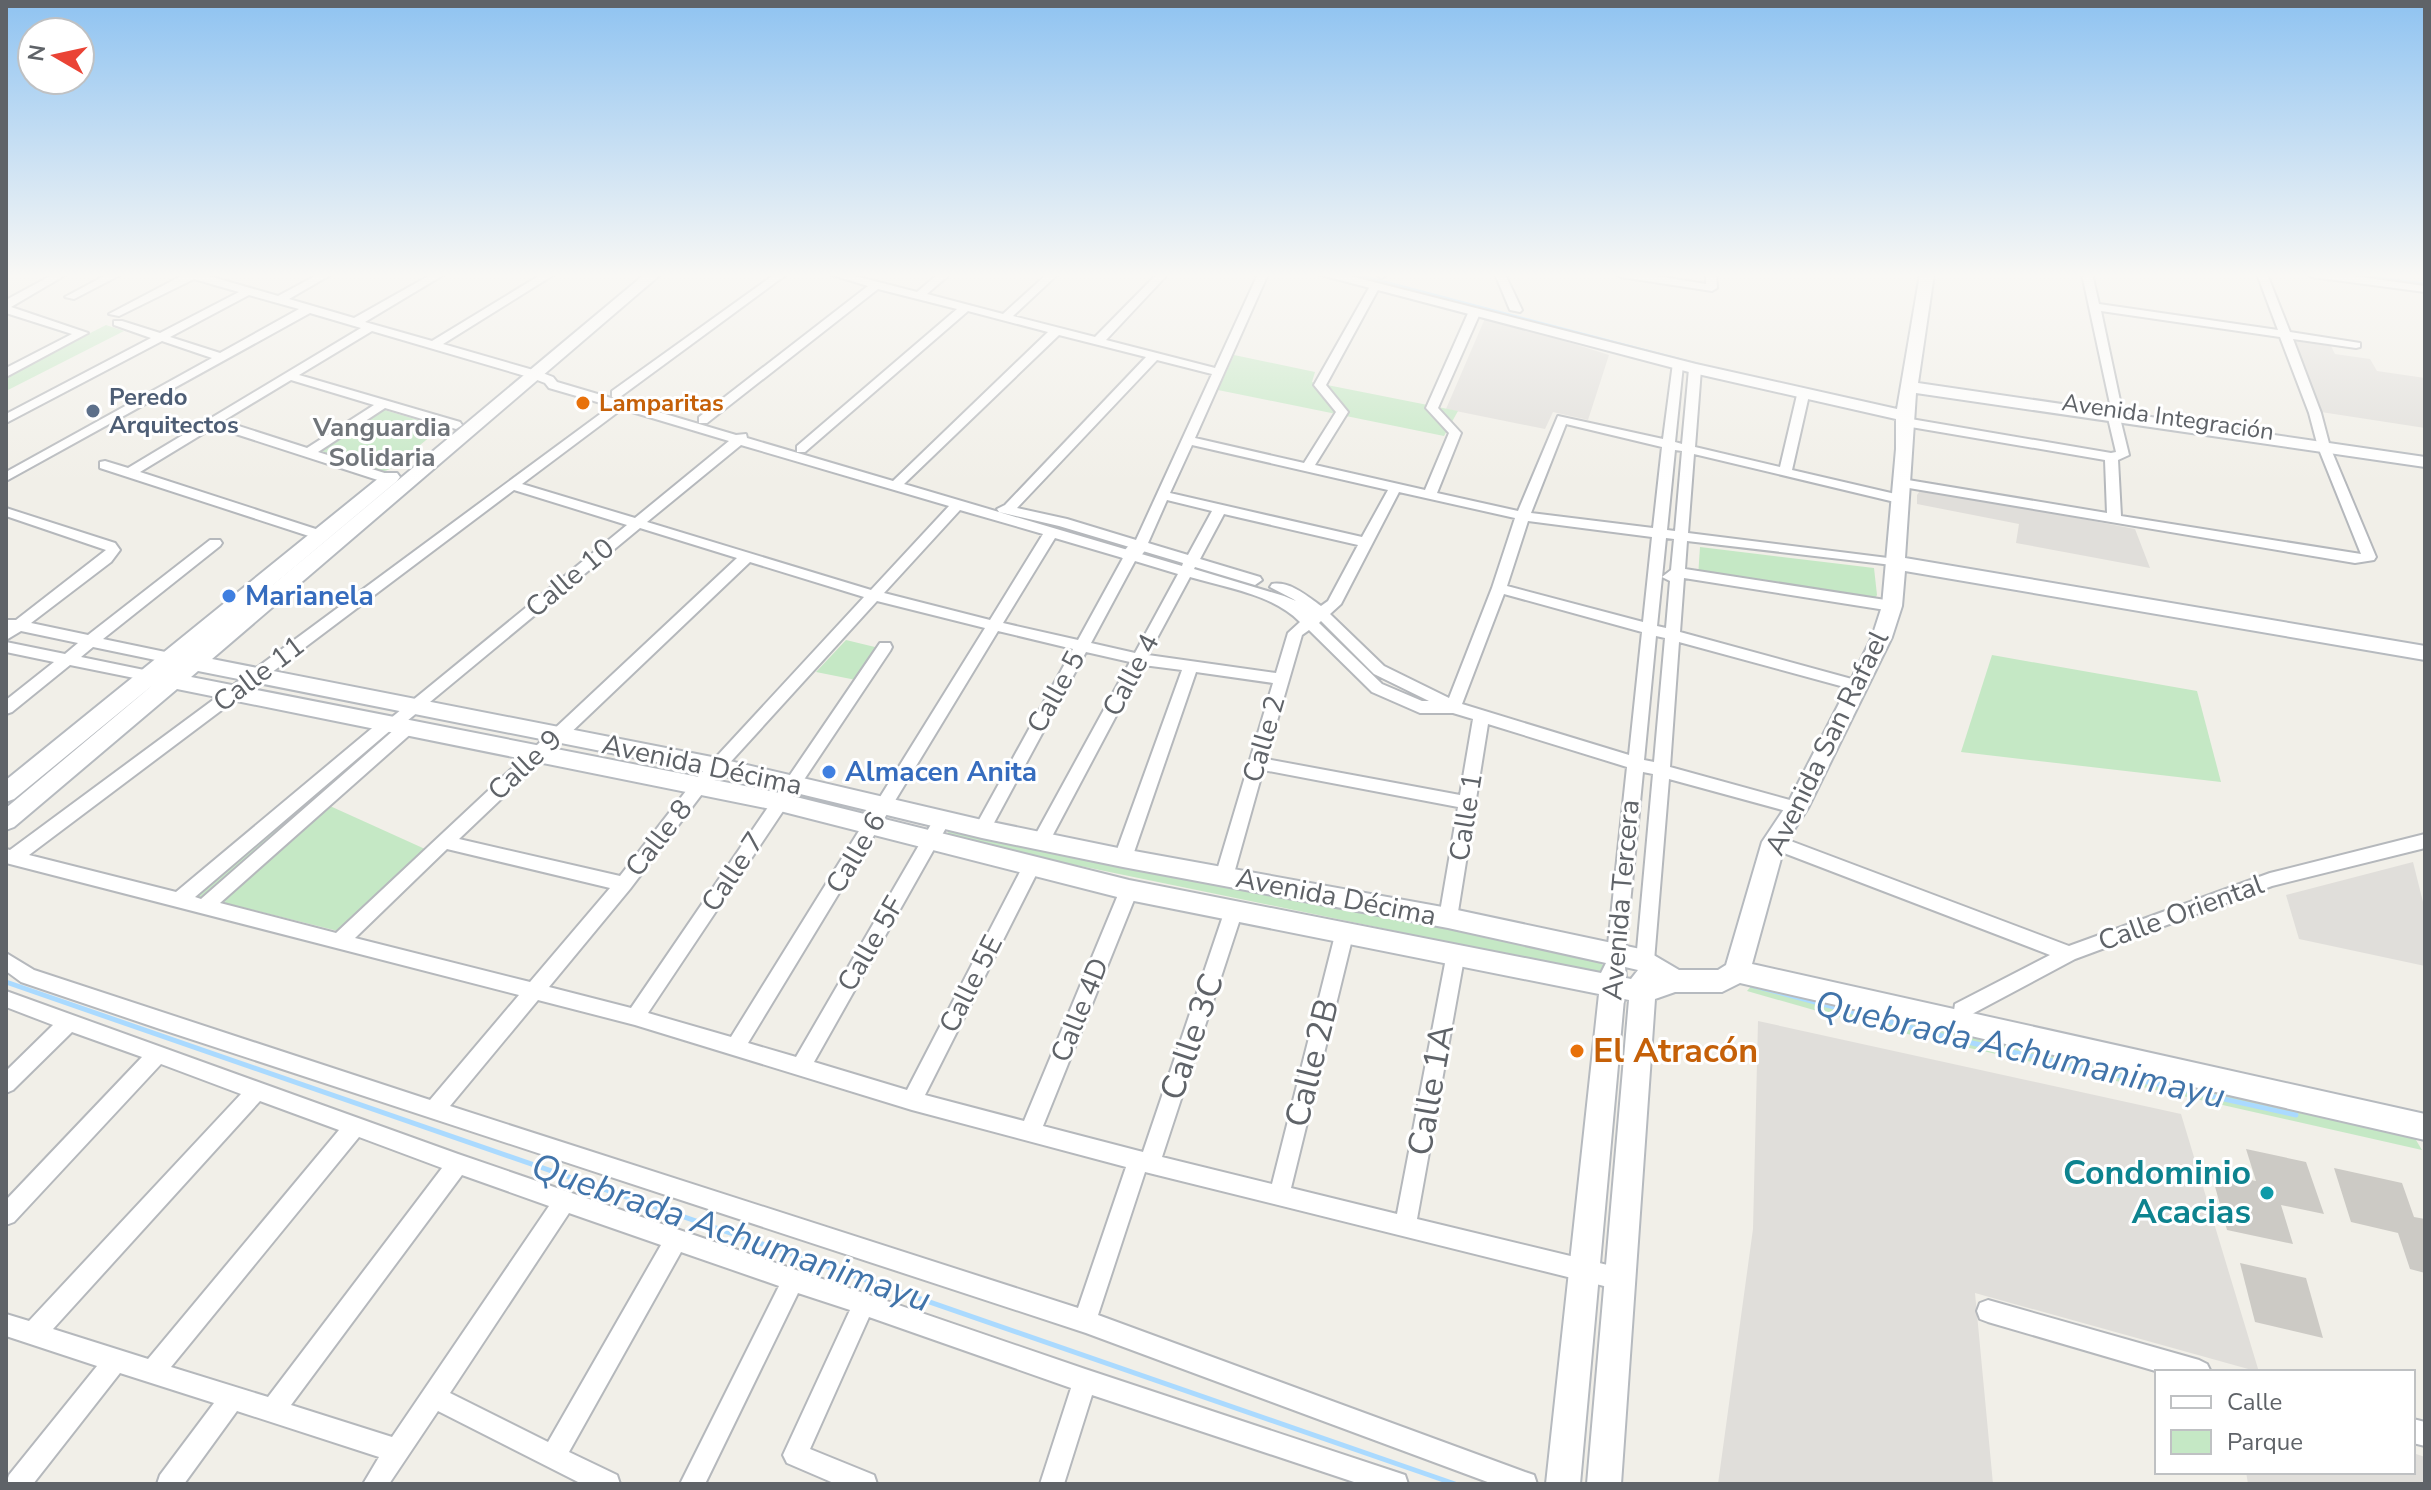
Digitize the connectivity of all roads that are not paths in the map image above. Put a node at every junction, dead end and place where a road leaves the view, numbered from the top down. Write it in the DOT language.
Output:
graph roads {
  1 [pos="62,344"];
  2 [pos="149,344"];
  3 [pos="178,344"];
  4 [pos="245,344"];
  5 [pos="343,344"];
  6 [pos="428,344"];
  7 [pos="567,344"];
  8 [pos="572,344"];
  9 [pos="691,344"];
  10 [pos="801,344"];
  11 [pos="924,344"];
  12 [pos="1043,344"];
  13 [pos="1108,344"];
  14 [pos="1231,344"];
  15 [pos="1343,344"];
  16 [pos="1461,344"];
  17 [pos="1597,344"];
  18 [pos="1643,344"];
  19 [pos="1917,344"];
  20 [pos="2101,344"];
  21 [pos="2289,344"];
  22 [pos="2343,344"];
  23 [pos="433,345"];
  24 [pos="2356,345"];
  25 [pos="1155,355"];
  26 [pos="221,357"];
  27 [pos="1677,365"];
  28 [pos="1695,369"];
  29 [pos="1218,372"];
  30 [pos="6,373"];
  31 [pos="535,375"];
  32 [pos="289,376"];
  33 [pos="1911,384"];
  34 [pos="1803,395"];
  35 [pos="618,400"];
  36 [pos="383,404"];
  37 [pos="2115,414"];
  38 [pos="1905,415"];
  39 [pos="6,419"];
  40 [pos="703,420"];
  41 [pos="213,422"];
  42 [pos="456,425"];
  43 [pos="743,436"];
  44 [pos="1189,441"];
  45 [pos="2323,443"];
  46 [pos="1667,445"];
  47 [pos="801,449"];
  48 [pos="1689,450"];
  49 [pos="308,453"];
  50 [pos="2425,455"];
  51 [pos="2111,457"];
  52 [pos="2425,462"];
  53 [pos="105,465"];
  54 [pos="1308,467"];
  55 [pos="1785,472"];
  56 [pos="129,473"];
  57 [pos="6,477"];
  58 [pos="389,479"];
  59 [pos="898,483"];
  60 [pos="511,485"];
  61 [pos="1395,488"];
  62 [pos="1901,491"];
  63 [pos="1165,496"];
  64 [pos="1429,496"];
  65 [pos="957,505"];
  66 [pos="1220,508"];
  67 [pos="1008,510"];
  68 [pos="6,512"];
  69 [pos="1523,516"];
  70 [pos="2114,518"];
  71 [pos="636,524"];
  72 [pos="1051,533"];
  73 [pos="1658,533"];
  74 [pos="320,535"];
  75 [pos="1681,536"];
  76 [pos="1365,542"];
  77 [pos="215,543"];
  78 [pos="1135,550"];
  79 [pos="747,557"];
  80 [pos="1896,563"];
  81 [pos="1189,566"];
  82 [pos="1678,572"];
  83 [pos="1652,585"];
  84 [pos="1499,588"];
  85 [pos="877,594"];
  86 [pos="1892,606"];
  87 [pos="1315,618"];
  88 [pos="995,626"];
  89 [pos="10,627"];
  90 [pos="1649,627"];
  91 [pos="1673,635"];
  92 [pos="92,642"];
  93 [pos="1082,645"];
  94 [pos="6,647"];
  95 [pos="885,647"];
  96 [pos="2425,653"];
  97 [pos="69,659"];
  98 [pos="1139,659"];
  99 [pos="193,662"];
  100 [pos="1191,666"];
  101 [pos="172,669"];
  102 [pos="258,674"];
  103 [pos="149,676"];
  104 [pos="1281,679"];
  105 [pos="1859,686"];
  106 [pos="234,693"];
  107 [pos="416,706"];
  108 [pos="1453,707"];
  109 [pos="6,708"];
  110 [pos="1482,715"];
  111 [pos="397,725"];
  112 [pos="558,734"];
  113 [pos="538,753"];
  114 [pos="1257,763"];
  115 [pos="1634,763"];
  116 [pos="717,766"];
  117 [pos="1661,768"];
  118 [pos="699,786"];
  119 [pos="6,793"];
  120 [pos="786,794"];
  121 [pos="1469,803"];
  122 [pos="1797,808"];
  123 [pos="879,816"];
  124 [pos="943,819"];
  125 [pos="6,821"];
  126 [pos="982,829"];
  127 [pos="930,841"];
  128 [pos="1041,841"];
  129 [pos="2425,841"];
  130 [pos="444,842"];
  131 [pos="1774,842"];
  132 [pos="10,856"];
  133 [pos="1123,858"];
  134 [pos="1031,867"];
  135 [pos="1224,877"];
  136 [pos="624,884"];
  137 [pos="1129,890"];
  138 [pos="180,899"];
  139 [pos="205,906"];
  140 [pos="1234,910"];
  141 [pos="1448,918"];
  142 [pos="1345,931"];
  143 [pos="340,940"];
  144 [pos="1456,953"];
  145 [pos="1616,954"];
  146 [pos="2069,954"];
  147 [pos="6,961"];
  148 [pos="1645,961"];
  149 [pos="1737,971"];
  150 [pos="1675,981"];
  151 [pos="1613,986"];
  152 [pos="531,992"];
  153 [pos="1643,992"];
  154 [pos="6,999"];
  155 [pos="635,1017"];
  156 [pos="68,1023"];
  157 [pos="1962,1024"];
  158 [pos="734,1049"];
  159 [pos="158,1054"];
  160 [pos="800,1068"];
  161 [pos="6,1084"];
  162 [pos="256,1091"];
  163 [pos="912,1101"];
  164 [pos="435,1109"];
  165 [pos="2425,1127"];
  166 [pos="354,1128"];
  167 [pos="1031,1130"];
  168 [pos="1144,1162"];
  169 [pos="458,1164"];
  170 [pos="1279,1196"];
  171 [pos="565,1201"];
  172 [pos="6,1215"];
  173 [pos="1405,1228"];
  174 [pos="676,1239"];
  175 [pos="1585,1270"];
  176 [pos="1620,1279"];
  177 [pos="793,1280"];
  178 [pos="864,1304"];
  179 [pos="1988,1311"];
  180 [pos="1085,1322"];
  181 [pos="6,1325"];
  182 [pos="33,1334"];
  183 [pos="116,1360"];
  184 [pos="2192,1370"];
  185 [pos="152,1372"];
  186 [pos="1085,1381"];
  187 [pos="232,1398"];
  188 [pos="436,1398"];
  189 [pos="272,1411"];
  190 [pos="398,1451"];
  191 [pos="553,1457"];
  192 [pos="18,1484"];
  193 [pos="169,1484"];
  194 [pos="375,1484"];
  195 [pos="608,1484"];
  196 [pos="692,1484"];
  197 [pos="865,1484"];
  198 [pos="1052,1484"];
  199 [pos="1396,1484"];
  200 [pos="1525,1484"];
  201 [pos="1563,1484"];
  202 [pos="1604,1484"];
  1 -- 30 [label="street"];
  2 -- 39 [label="street"];
  3 -- 26 [label="street"];
  4 -- 26 [label="street"];
  5 -- 32 [label="street"];
  6 -- 23 [label="street"];
  7 -- 31 [label="main road"];
  8 -- 31 [label="main road"];
  9 -- 35 [label="street, Calle 11"];
  10 -- 40 [label="street"];
  11 -- 47 [label="street"];
  12 -- 59 [label="street"];
  13 -- 25 [label="street"];
  14 -- 29 [label="street, Calle 5"];
  15 -- 54 [label="street"];
  16 -- 64 [label="street"];
  17 -- 27 [label="main road"];
  18 -- 38 [label="main road"];
  19 -- 33 [label="main road, Avenida San Rafael"];
  20 -- 37 [label="street"];
  21 -- 45 [label="street"];
  22 -- 24 [label="street"];
  23 -- 31 [label="street"];
  25 -- 29 [label="street"];
  25 -- 67 [label="street"];
  26 -- 57 [label="street"];
  27 -- 28 [label="main road"];
  27 -- 46 [label="street, Avenida Tercera"];
  28 -- 34 [label="main road"];
  28 -- 48 [label="street, Avenida Tercera"];
  29 -- 44 [label="street, Calle 5"];
  31 -- 35 [label="street"];
  31 -- 42 [label="main road"];
  31 -- 99 [label="main road"];
  32 -- 36 [label="street"];
  32 -- 41 [label="street"];
  33 -- 37 [label="main road, Avenida Integración"];
  33 -- 38 [label="main road, Avenida San Rafael"];
  34 -- 38 [label="main road"];
  34 -- 55 [label="street"];
  35 -- 40 [label="street"];
  35 -- 43 [label="street"];
  35 -- 60 [label="street, Calle 11"];
  36 -- 42 [label="street"];
  36 -- 49 [label="street"];
  37 -- 45 [label="main road, Avenida Integración"];
  37 -- 51 [label="street"];
  38 -- 51 [label="street"];
  38 -- 62 [label="main road, Avenida San Rafael"];
  40 -- 43 [label="street"];
  41 -- 49 [label="street"];
  41 -- 56 [label="street"];
  42 -- 58 [label="main road"];
  43 -- 47 [label="street"];
  43 -- 59 [label="street"];
  43 -- 71 [label="street, Calle 10"];
  44 -- 54 [label="street"];
  44 -- 63 [label="street, Calle 5"];
  45 -- 50 [label="main road, Avenida Integración"];
  45 -- 52 [label="main road"];
  45 -- 70 [label="street"];
  46 -- 48 [label="street"];
  46 -- 69 [label="street"];
  46 -- 73 [label="street, Avenida Tercera"];
  47 -- 59 [label="street"];
  48 -- 55 [label="street"];
  48 -- 75 [label="street, Avenida Tercera"];
  49 -- 58 [label="street"];
  51 -- 70 [label="street"];
  53 -- 56 [label="street"];
  54 -- 61 [label="street"];
  55 -- 62 [label="street"];
  56 -- 74 [label="street"];
  58 -- 74 [label="main road"];
  59 -- 65 [label="street"];
  59 -- 67 [label="street"];
  60 -- 71 [label="street"];
  60 -- 102 [label="street, Calle 11"];
  61 -- 64 [label="street"];
  61 -- 76 [label="street, Calle 2"];
  62 -- 70 [label="street"];
  62 -- 80 [label="main road, Avenida San Rafael"];
  63 -- 66 [label="street"];
  63 -- 78 [label="street, Calle 5"];
  64 -- 69 [label="street"];
  65 -- 72 [label="street"];
  65 -- 85 [label="street, Calle 8"];
  66 -- 76 [label="street"];
  66 -- 81 [label="street, Calle 4"];
  67 -- 78 [label="street"];
  68 -- 89 [label="street"];
  69 -- 73 [label="street"];
  69 -- 84 [label="street"];
  71 -- 79 [label="street"];
  71 -- 107 [label="street, Calle 10"];
  72 -- 78 [label="street"];
  72 -- 88 [label="street, Calle 6"];
  73 -- 75 [label="street"];
  73 -- 83 [label="street, Avenida Tercera"];
  74 -- 101 [label="main road"];
  75 -- 80 [label="street"];
  75 -- 82 [label="street, Avenida Tercera"];
  76 -- 87 [label="street, Calle 2"];
  77 -- 92 [label="street"];
  78 -- 81 [label="street"];
  78 -- 93 [label="street, Calle 5"];
  79 -- 85 [label="street"];
  79 -- 112 [label="street, Calle 9"];
  80 -- 86 [label="main road, Avenida San Rafael"];
  80 -- 96 [label="main road"];
  81 -- 87 [label="street"];
  81 -- 98 [label="street, Calle 4"];
  82 -- 83 [label="street"];
  82 -- 86 [label="street"];
  82 -- 91 [label="street, Avenida Tercera"];
  83 -- 90 [label="street, Avenida Tercera"];
  84 -- 90 [label="street"];
  84 -- 108 [label="street"];
  85 -- 88 [label="street"];
  85 -- 116 [label="street, Calle 8"];
  86 -- 105 [label="main road, Avenida San Rafael"];
  87 -- 104 [label="street, Calle 2"];
  87 -- 108 [label="street"];
  88 -- 93 [label="street"];
  88 -- 123 [label="street, Calle 6"];
  89 -- 92 [label="street, Avenida Décima"];
  90 -- 91 [label="street"];
  90 -- 115 [label="street, Avenida Tercera"];
  91 -- 105 [label="street"];
  91 -- 117 [label="street, Avenida Tercera"];
  92 -- 97 [label="street"];
  92 -- 101 [label="street, Avenida Décima"];
  93 -- 98 [label="street"];
  93 -- 126 [label="street, Calle 5"];
  94 -- 97 [label="street, Avenida Décima"];
  95 -- 120 [label="street, Calle 7"];
  97 -- 103 [label="street, Avenida Décima"];
  97 -- 109 [label="street"];
  98 -- 100 [label="street"];
  98 -- 128 [label="street, Calle 4"];
  99 -- 101 [label="main road"];
  99 -- 102 [label="main road, Avenida Décima"];
  100 -- 104 [label="street"];
  100 -- 133 [label="street"];
  101 -- 103 [label="main road, Avenida Décima"];
  101 -- 106 [label="main road, Avenida Décima"];
  101 -- 125 [label="main road"];
  102 -- 106 [label="street, Calle 11"];
  102 -- 107 [label="main road, Avenida Décima"];
  103 -- 119 [label="main road"];
  104 -- 114 [label="street, Calle 2"];
  105 -- 122 [label="main road, Avenida San Rafael"];
  106 -- 111 [label="main road, Avenida Décima"];
  106 -- 132 [label="street, Calle 11"];
  107 -- 111 [label="street, Calle 10"];
  107 -- 112 [label="main road, Avenida Décima"];
  108 -- 110 [label="street"];
  110 -- 115 [label="street"];
  110 -- 121 [label="street, Calle 1"];
  111 -- 113 [label="main road, Avenida Décima"];
  111 -- 138 [label="street, Calle 10"];
  111 -- 139 [label="street, Calle 10"];
  112 -- 113 [label="street, Calle 9"];
  112 -- 116 [label="main road, Avenida Décima"];
  113 -- 118 [label="main road, Avenida Décima"];
  113 -- 130 [label="street, Calle 9"];
  114 -- 121 [label="street"];
  114 -- 135 [label="street, Calle 2"];
  115 -- 117 [label="street"];
  115 -- 145 [label="street, Avenida Tercera"];
  116 -- 118 [label="street, Calle 8"];
  116 -- 120 [label="main road, Avenida Décima"];
  117 -- 122 [label="street"];
  117 -- 148 [label="street, Avenida Tercera"];
  118 -- 120 [label="main road, Avenida Décima"];
  118 -- 136 [label="street, Calle 8"];
  120 -- 123 [label="main road, Avenida Décima"];
  120 -- 155 [label="street, Calle 7"];
  121 -- 141 [label="street, Calle 1"];
  122 -- 131 [label="main road, Avenida San Rafael"];
  123 -- 124 [label="main road, Avenida Décima"];
  123 -- 127 [label="main road, Avenida Décima"];
  123 -- 158 [label="street, Calle 6"];
  124 -- 126 [label="main road, Avenida Décima"];
  124 -- 127 [label="street, Calle 5F"];
  126 -- 128 [label="main road, Avenida Décima"];
  127 -- 134 [label="main road, Avenida Décima"];
  127 -- 160 [label="street, Calle 5F"];
  128 -- 133 [label="main road, Avenida Décima"];
  129 -- 146 [label="street, Calle Oriental"];
  130 -- 136 [label="street"];
  130 -- 143 [label="street, Calle 9"];
  131 -- 146 [label="street"];
  131 -- 149 [label="main road, Avenida San Rafael"];
  132 -- 138 [label="street"];
  133 -- 135 [label="main road, Avenida Décima"];
  134 -- 137 [label="main road, Avenida Décima"];
  134 -- 163 [label="street, Calle 5E"];
  135 -- 141 [label="main road, Avenida Décima"];
  136 -- 152 [label="street, Calle 8"];
  137 -- 140 [label="main road, Avenida Décima"];
  137 -- 167 [label="street, Calle 4D"];
  138 -- 139 [label="street"];
  139 -- 143 [label="street"];
  140 -- 142 [label="main road, Avenida Décima"];
  140 -- 168 [label="street, Calle 3C"];
  141 -- 145 [label="main road, Avenida Décima"];
  142 -- 144 [label="main road, Avenida Décima"];
  142 -- 170 [label="street, Calle 2B"];
  143 -- 152 [label="street"];
  144 -- 151 [label="main road, Avenida Décima"];
  144 -- 173 [label="street, Calle 1A"];
  145 -- 148 [label="main road, Avenida Décima"];
  145 -- 151 [label="main road, Avenida Tercera"];
  146 -- 157 [label="street, Calle Oriental"];
  147 -- 164 [label="street"];
  148 -- 150 [label="main road, Avenida Décima"];
  148 -- 153 [label="main road, Avenida Tercera"];
  149 -- 150 [label="main road"];
  149 -- 157 [label="main road"];
  150 -- 153 [label="main road"];
  151 -- 153 [label="main road, Avenida Décima"];
  151 -- 175 [label="main road, Avenida Tercera"];
  152 -- 155 [label="street"];
  152 -- 164 [label="street, Calle 8"];
  153 -- 176 [label="main road, Avenida Tercera"];
  154 -- 156 [label="street"];
  155 -- 158 [label="street"];
  156 -- 159 [label="street"];
  156 -- 161 [label="street"];
  157 -- 165 [label="main road"];
  158 -- 160 [label="street"];
  159 -- 162 [label="street"];
  159 -- 172 [label="street"];
  160 -- 163 [label="street"];
  162 -- 166 [label="street"];
  162 -- 182 [label="street"];
  163 -- 167 [label="street"];
  164 -- 180 [label="street"];
  166 -- 169 [label="street"];
  166 -- 185 [label="street"];
  167 -- 168 [label="street"];
  168 -- 170 [label="street"];
  168 -- 180 [label="street, Calle 3C"];
  169 -- 171 [label="street"];
  169 -- 189 [label="street"];
  170 -- 173 [label="street"];
  171 -- 174 [label="street"];
  171 -- 188 [label="street"];
  173 -- 175 [label="street"];
  174 -- 177 [label="street"];
  174 -- 191 [label="street"];
  175 -- 176 [label="street"];
  175 -- 201 [label="main road, Avenida Tercera"];
  176 -- 202 [label="main road, Avenida Tercera"];
  177 -- 178 [label="street"];
  177 -- 196 [label="street"];
  178 -- 186 [label="street"];
  178 -- 197 [label="street"];
  179 -- 184 [label="street"];
  180 -- 200 [label="street"];
  181 -- 182 [label="street"];
  182 -- 183 [label="street"];
  183 -- 185 [label="street"];
  183 -- 192 [label="street"];
  185 -- 187 [label="street"];
  186 -- 198 [label="street"];
  186 -- 199 [label="street"];
  187 -- 189 [label="street"];
  187 -- 193 [label="street"];
  188 -- 190 [label="street"];
  188 -- 191 [label="street"];
  189 -- 190 [label="street"];
  190 -- 194 [label="street"];
  191 -- 195 [label="street"];
}
